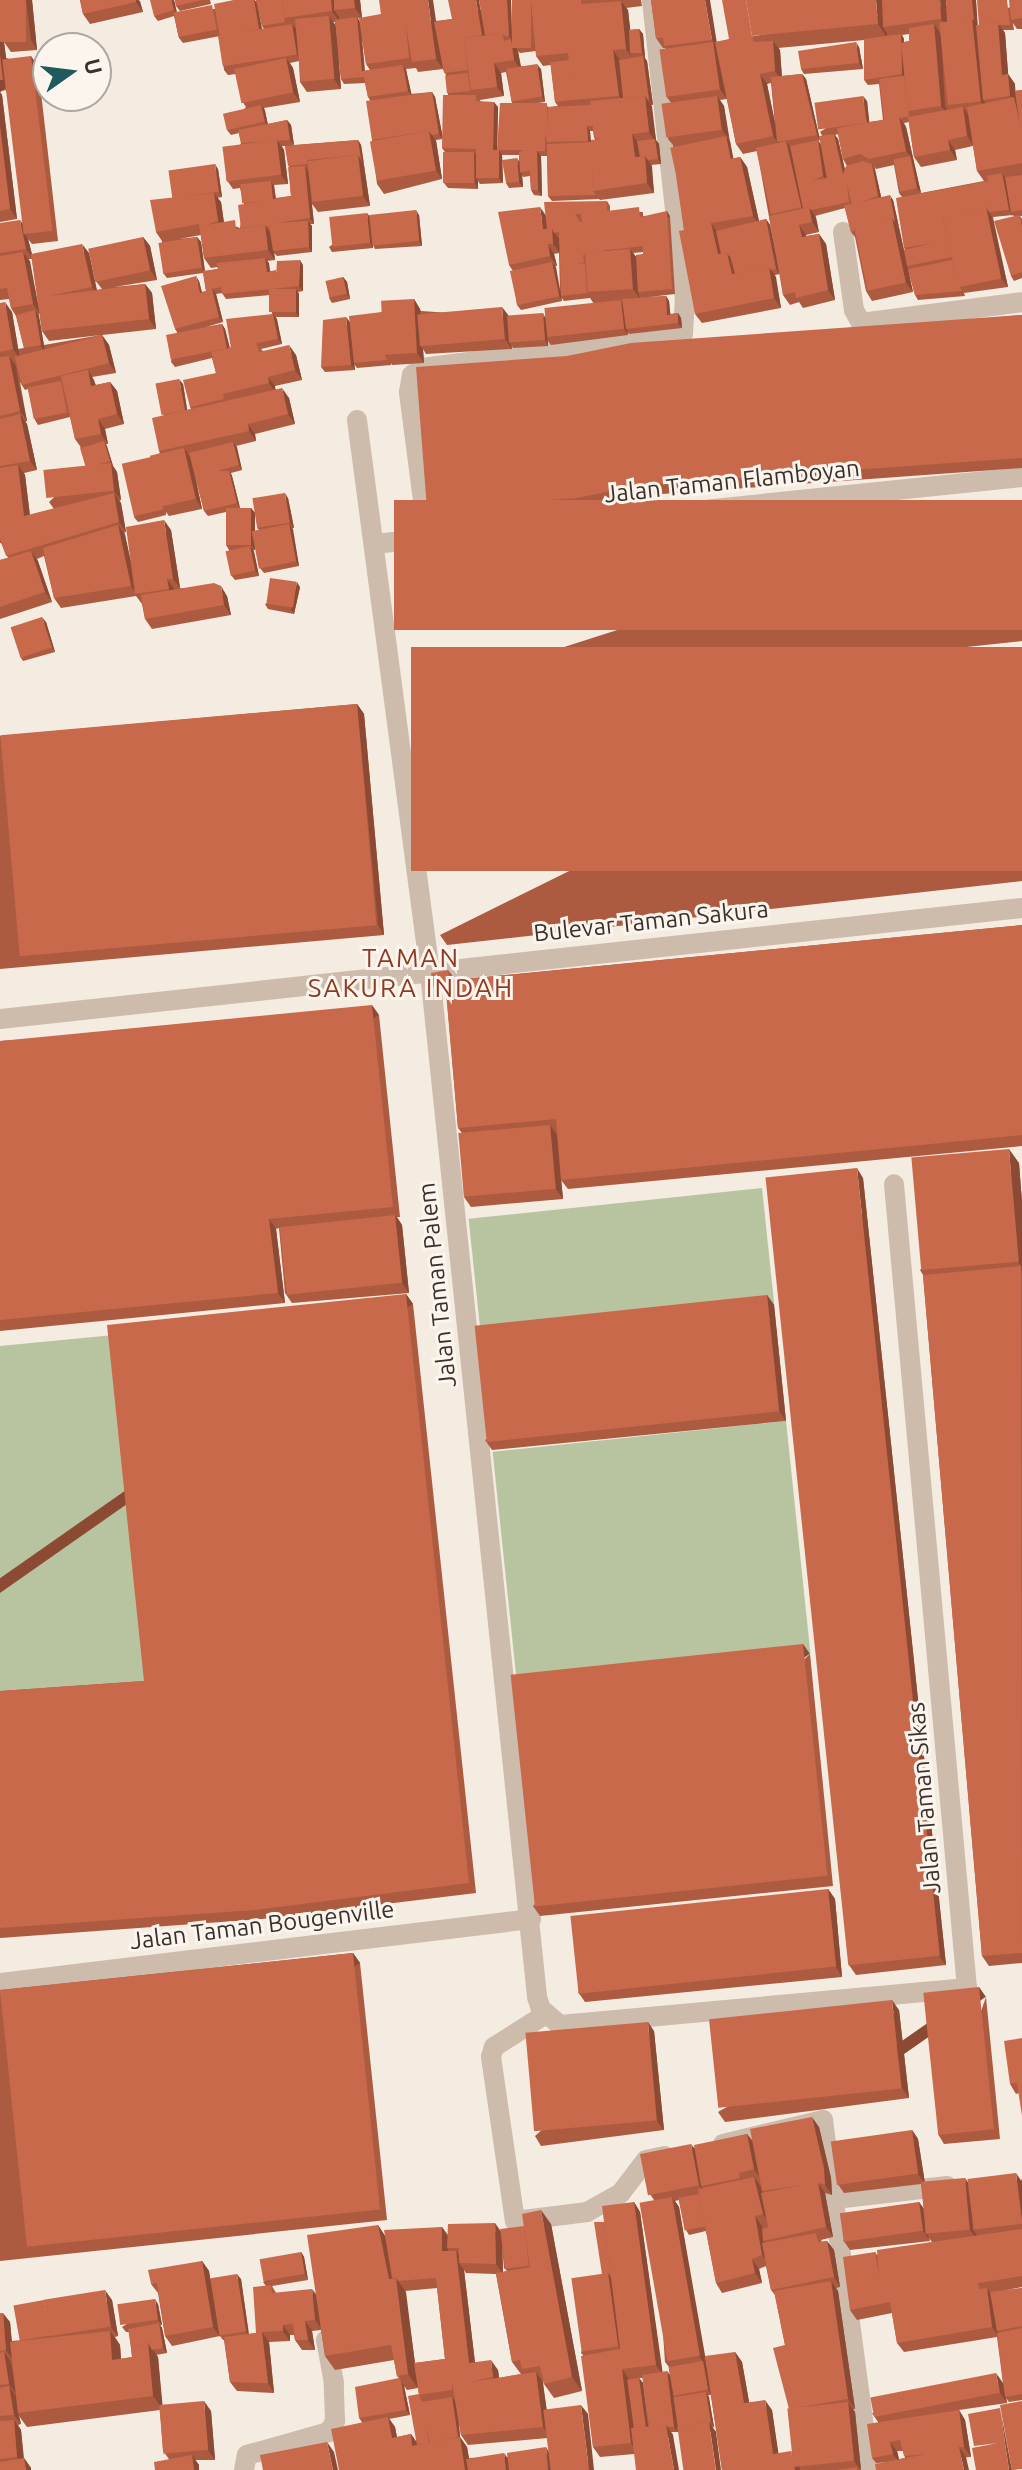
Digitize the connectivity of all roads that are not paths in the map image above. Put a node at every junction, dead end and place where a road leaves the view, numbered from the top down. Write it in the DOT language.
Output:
graph roads {
  1 [pos="652,0"];
  2 [pos="843,232"];
  3 [pos="1022,302"];
  4 [pos="357,420"];
  5 [pos="1022,477"];
  6 [pos="438,538"];
  7 [pos="374,544"];
  8 [pos="1022,908"];
  9 [pos="430,973"];
  10 [pos="0,1019"];
  11 [pos="894,1184"];
  12 [pos="531,1919"];
  13 [pos="0,1983"];
  14 [pos="548,2016"];
  15 [pos="963,2184"];
  16 [pos="835,2199"];
  17 [pos="515,2221"];
  18 [pos="489,2225"];
  19 [pos="323,2316"];
  20 [pos="244,2466"];
  21 [pos="870,2470"];
  1 -- 6 [label="street"];
  2 -- 3 [label="street"];
  4 -- 7 [label="street, Jalan Taman Palem"];
  5 -- 6 [label="street, Jalan Taman Flamboyan"];
  6 -- 7 [label="street, Jalan Taman Flamboyan"];
  7 -- 9 [label="street, Jalan Taman Palem"];
  8 -- 9 [label="street, Bulevar Taman Sakura"];
  9 -- 10 [label="street, Bulevar Taman Sakura"];
  9 -- 12 [label="street, Jalan Taman Palem"];
  11 -- 14 [label="street, Jalan Taman Sikas"];
  12 -- 13 [label="street, Jalan Taman Bougenville"];
  12 -- 14 [label="street, Jalan Taman Palem"];
  14 -- 17 [label="street"];
  15 -- 16 [label="street"];
  16 -- 17 [label="street"];
  16 -- 21 [label="street"];
  17 -- 18 [label="street"];
  19 -- 20 [label="street"];
}
